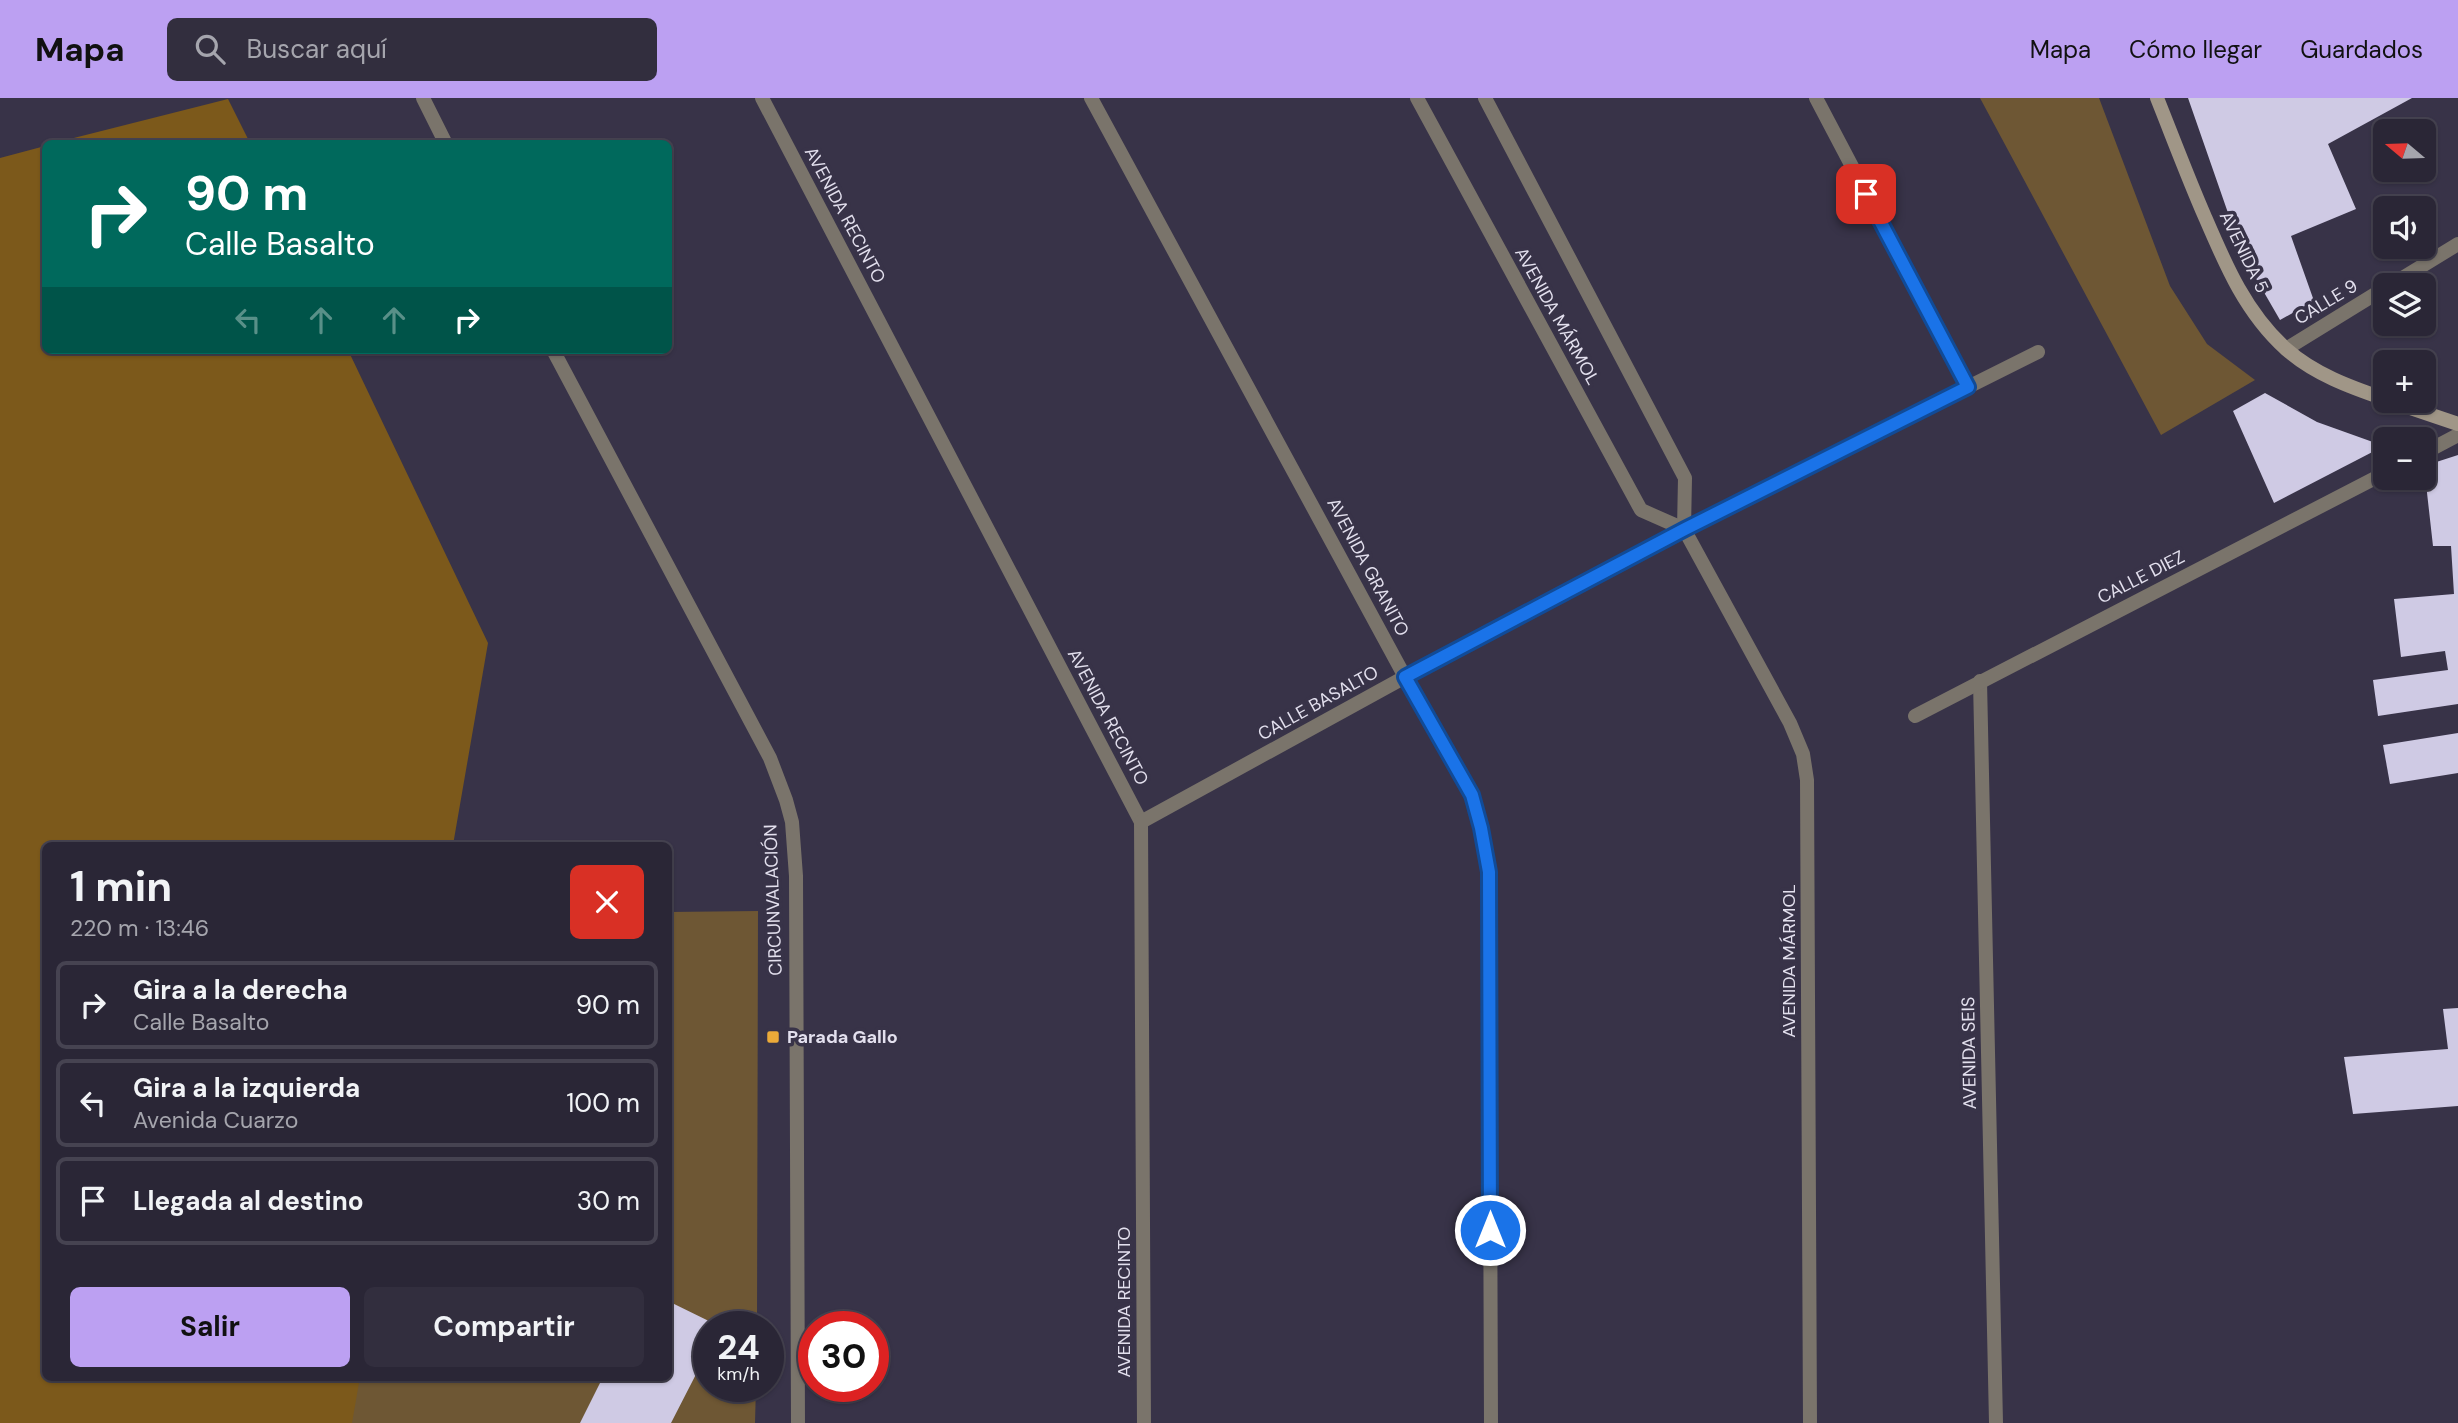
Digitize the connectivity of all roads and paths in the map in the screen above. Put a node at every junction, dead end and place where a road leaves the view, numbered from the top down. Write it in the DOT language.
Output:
graph roads {
  1 [pos="423,98"];
  2 [pos="762,98"];
  3 [pos="1091,98"];
  4 [pos="1417,98"];
  5 [pos="1485,98"];
  6 [pos="1816,98"];
  7 [pos="2157,98"];
  8 [pos="444,140"];
  9 [pos="2458,244"];
  10 [pos="2410,273"];
  11 [pos="2373,295"];
  12 [pos="2286,349"];
  13 [pos="2038,352"];
  14 [pos="555,354"];
  15 [pos="1968,387"];
  16 [pos="2373,395"];
  17 [pos="2426,413"];
  18 [pos="2458,424"];
  19 [pos="2458,435"];
  20 [pos="2436,447"];
  21 [pos="2373,479"];
  22 [pos="1685,529"];
  23 [pos="1405,677"];
  24 [pos="1980,681"];
  25 [pos="1915,716"];
  26 [pos="1141,822"];
  27 [pos="798,1423"];
  28 [pos="1144,1423"];
  29 [pos="1491,1423"];
  30 [pos="1810,1423"];
  31 [pos="1996,1423"];
  1 -- 8 [label="street"];
  2 -- 26 [label="street, AVENIDA RECINTO"];
  3 -- 23 [label="street, AVENIDA GRANITO"];
  4 -- 22 [label="street, AVENIDA MÁRMOL"];
  5 -- 22 [label="street, AVENIDA MÁRMOL"];
  6 -- 15 [label="street"];
  7 -- 12 [label="main road, AVENIDA 5"];
  9 -- 10 [label="street"];
  11 -- 12 [label="street, CALLE 9"];
  12 -- 16 [label="main road, AVENIDA 5"];
  13 -- 15 [label="street, CALLE BASALTO"];
  14 -- 27 [label="street, CIRCUNVALACIÓN"];
  15 -- 22 [label="street, CALLE BASALTO"];
  17 -- 18 [label="main road, AVENIDA 5"];
  19 -- 20 [label="street"];
  21 -- 24 [label="street, CALLE DIEZ"];
  22 -- 23 [label="street, CALLE BASALTO"];
  22 -- 30 [label="street, AVENIDA MÁRMOL"];
  23 -- 26 [label="street, CALLE BASALTO"];
  23 -- 29 [label="street, AVENIDA GRANITO"];
  24 -- 25 [label="street, CALLE DIEZ"];
  24 -- 31 [label="street, AVENIDA SEIS"];
  26 -- 28 [label="street, AVENIDA RECINTO"];
}
